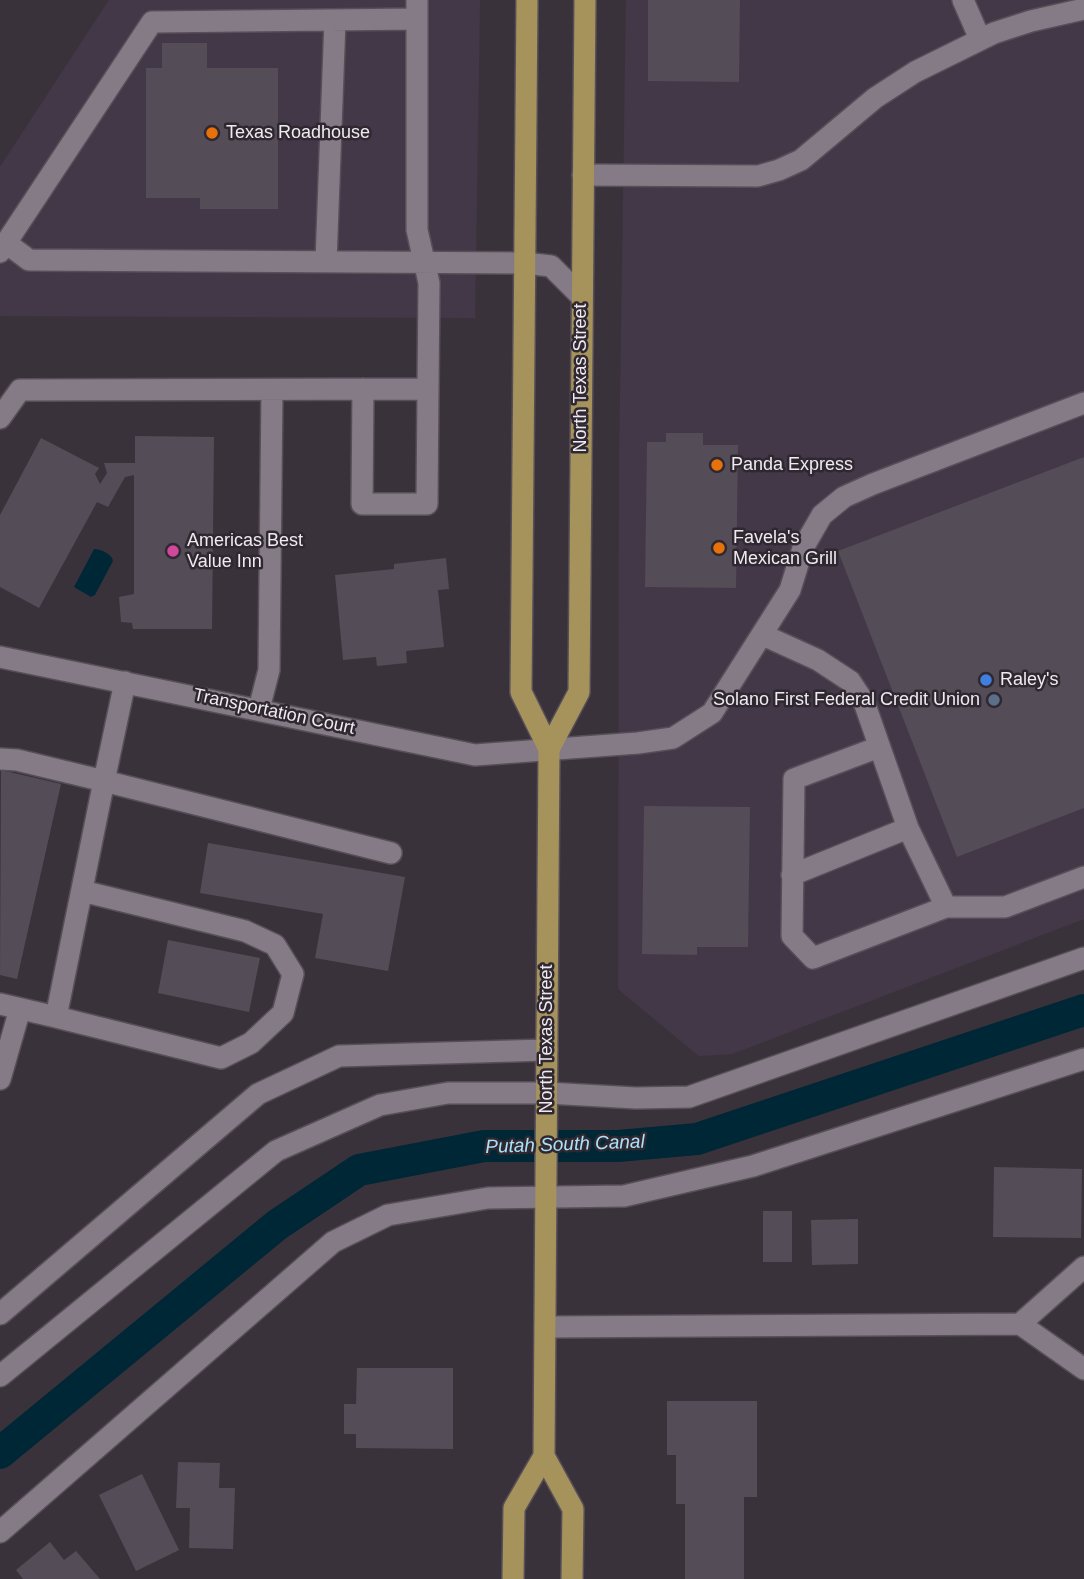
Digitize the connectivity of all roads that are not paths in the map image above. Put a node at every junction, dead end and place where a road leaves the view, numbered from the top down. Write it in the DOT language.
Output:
graph roads {
  1 [pos="527,0"];
  2 [pos="585,0"];
  3 [pos="963,0"];
  4 [pos="417,9"];
  5 [pos="1084,9"];
  6 [pos="335,20"];
  7 [pos="980,39"];
  8 [pos="583,176"];
  9 [pos="3,248"];
  10 [pos="326,262"];
  11 [pos="425,262"];
  12 [pos="524,263"];
  13 [pos="582,296"];
  14 [pos="363,389"];
  15 [pos="428,389"];
  16 [pos="272,390"];
  17 [pos="1084,403"];
  18 [pos="0,418"];
  19 [pos="763,635"];
  20 [pos="0,657"];
  21 [pos="125,682"];
  22 [pos="259,709"];
  23 [pos="879,747"];
  24 [pos="549,749"];
  25 [pos="0,759"];
  26 [pos="104,780"];
  27 [pos="908,828"];
  28 [pos="391,853"];
  29 [pos="792,875"];
  30 [pos="1084,877"];
  31 [pos="82,891"];
  32 [pos="946,907"];
  33 [pos="1084,958"];
  34 [pos="10,1006"];
  35 [pos="56,1017"];
  36 [pos="547,1050"];
  37 [pos="1084,1059"];
  38 [pos="0,1079"];
  39 [pos="547,1093"];
  40 [pos="546,1196"];
  41 [pos="1084,1266"];
  42 [pos="0,1314"];
  43 [pos="1020,1325"];
  44 [pos="545,1326"];
  45 [pos="1084,1369"];
  46 [pos="0,1376"];
  47 [pos="544,1456"];
  48 [pos="0,1532"];
  49 [pos="513,1579"];
  50 [pos="572,1579"];
  1 -- 12 [label="main road, North Texas Street"];
  2 -- 8 [label="main road, North Texas Street"];
  3 -- 7 [label="street"];
  4 -- 6 [label="street"];
  4 -- 11 [label="street"];
  5 -- 7 [label="street"];
  6 -- 9 [label="street"];
  6 -- 10 [label="street"];
  7 -- 8 [label="street"];
  8 -- 13 [label="main road, North Texas Street"];
  9 -- 10 [label="street"];
  10 -- 11 [label="street"];
  11 -- 12 [label="street"];
  11 -- 15 [label="street"];
  12 -- 13 [label="street"];
  12 -- 24 [label="main road, North Texas Street"];
  13 -- 24 [label="main road, North Texas Street"];
  14 -- 15 [label="street"];
  14 -- 15 [label="street"];
  14 -- 16 [label="street"];
  16 -- 18 [label="street"];
  16 -- 22 [label="street"];
  17 -- 19 [label="street, Transportation Court"];
  19 -- 23 [label="street"];
  19 -- 24 [label="street, Transportation Court"];
  20 -- 21 [label="street, Transportation Court"];
  21 -- 22 [label="street, Transportation Court"];
  21 -- 26 [label="street"];
  22 -- 24 [label="street, Transportation Court"];
  23 -- 27 [label="street"];
  23 -- 29 [label="street"];
  24 -- 36 [label="main road, North Texas Street"];
  25 -- 26 [label="street"];
  26 -- 28 [label="street"];
  26 -- 31 [label="street"];
  27 -- 29 [label="street"];
  27 -- 32 [label="street"];
  29 -- 32 [label="street"];
  30 -- 32 [label="street"];
  31 -- 35 [label="street"];
  31 -- 35 [label="street"];
  33 -- 39 [label="street"];
  34 -- 35 [label="street"];
  34 -- 38 [label="street"];
  36 -- 39 [label="main road, North Texas Street"];
  36 -- 42 [label="street"];
  37 -- 40 [label="street"];
  39 -- 40 [label="main road, North Texas Street"];
  39 -- 46 [label="street"];
  40 -- 44 [label="main road, North Texas Street"];
  40 -- 48 [label="street"];
  41 -- 43 [label="street"];
  43 -- 44 [label="street"];
  43 -- 45 [label="street"];
  44 -- 47 [label="main road, North Texas Street"];
  47 -- 49 [label="main road, North Texas Street"];
  47 -- 50 [label="main road, North Texas Street"];
}
